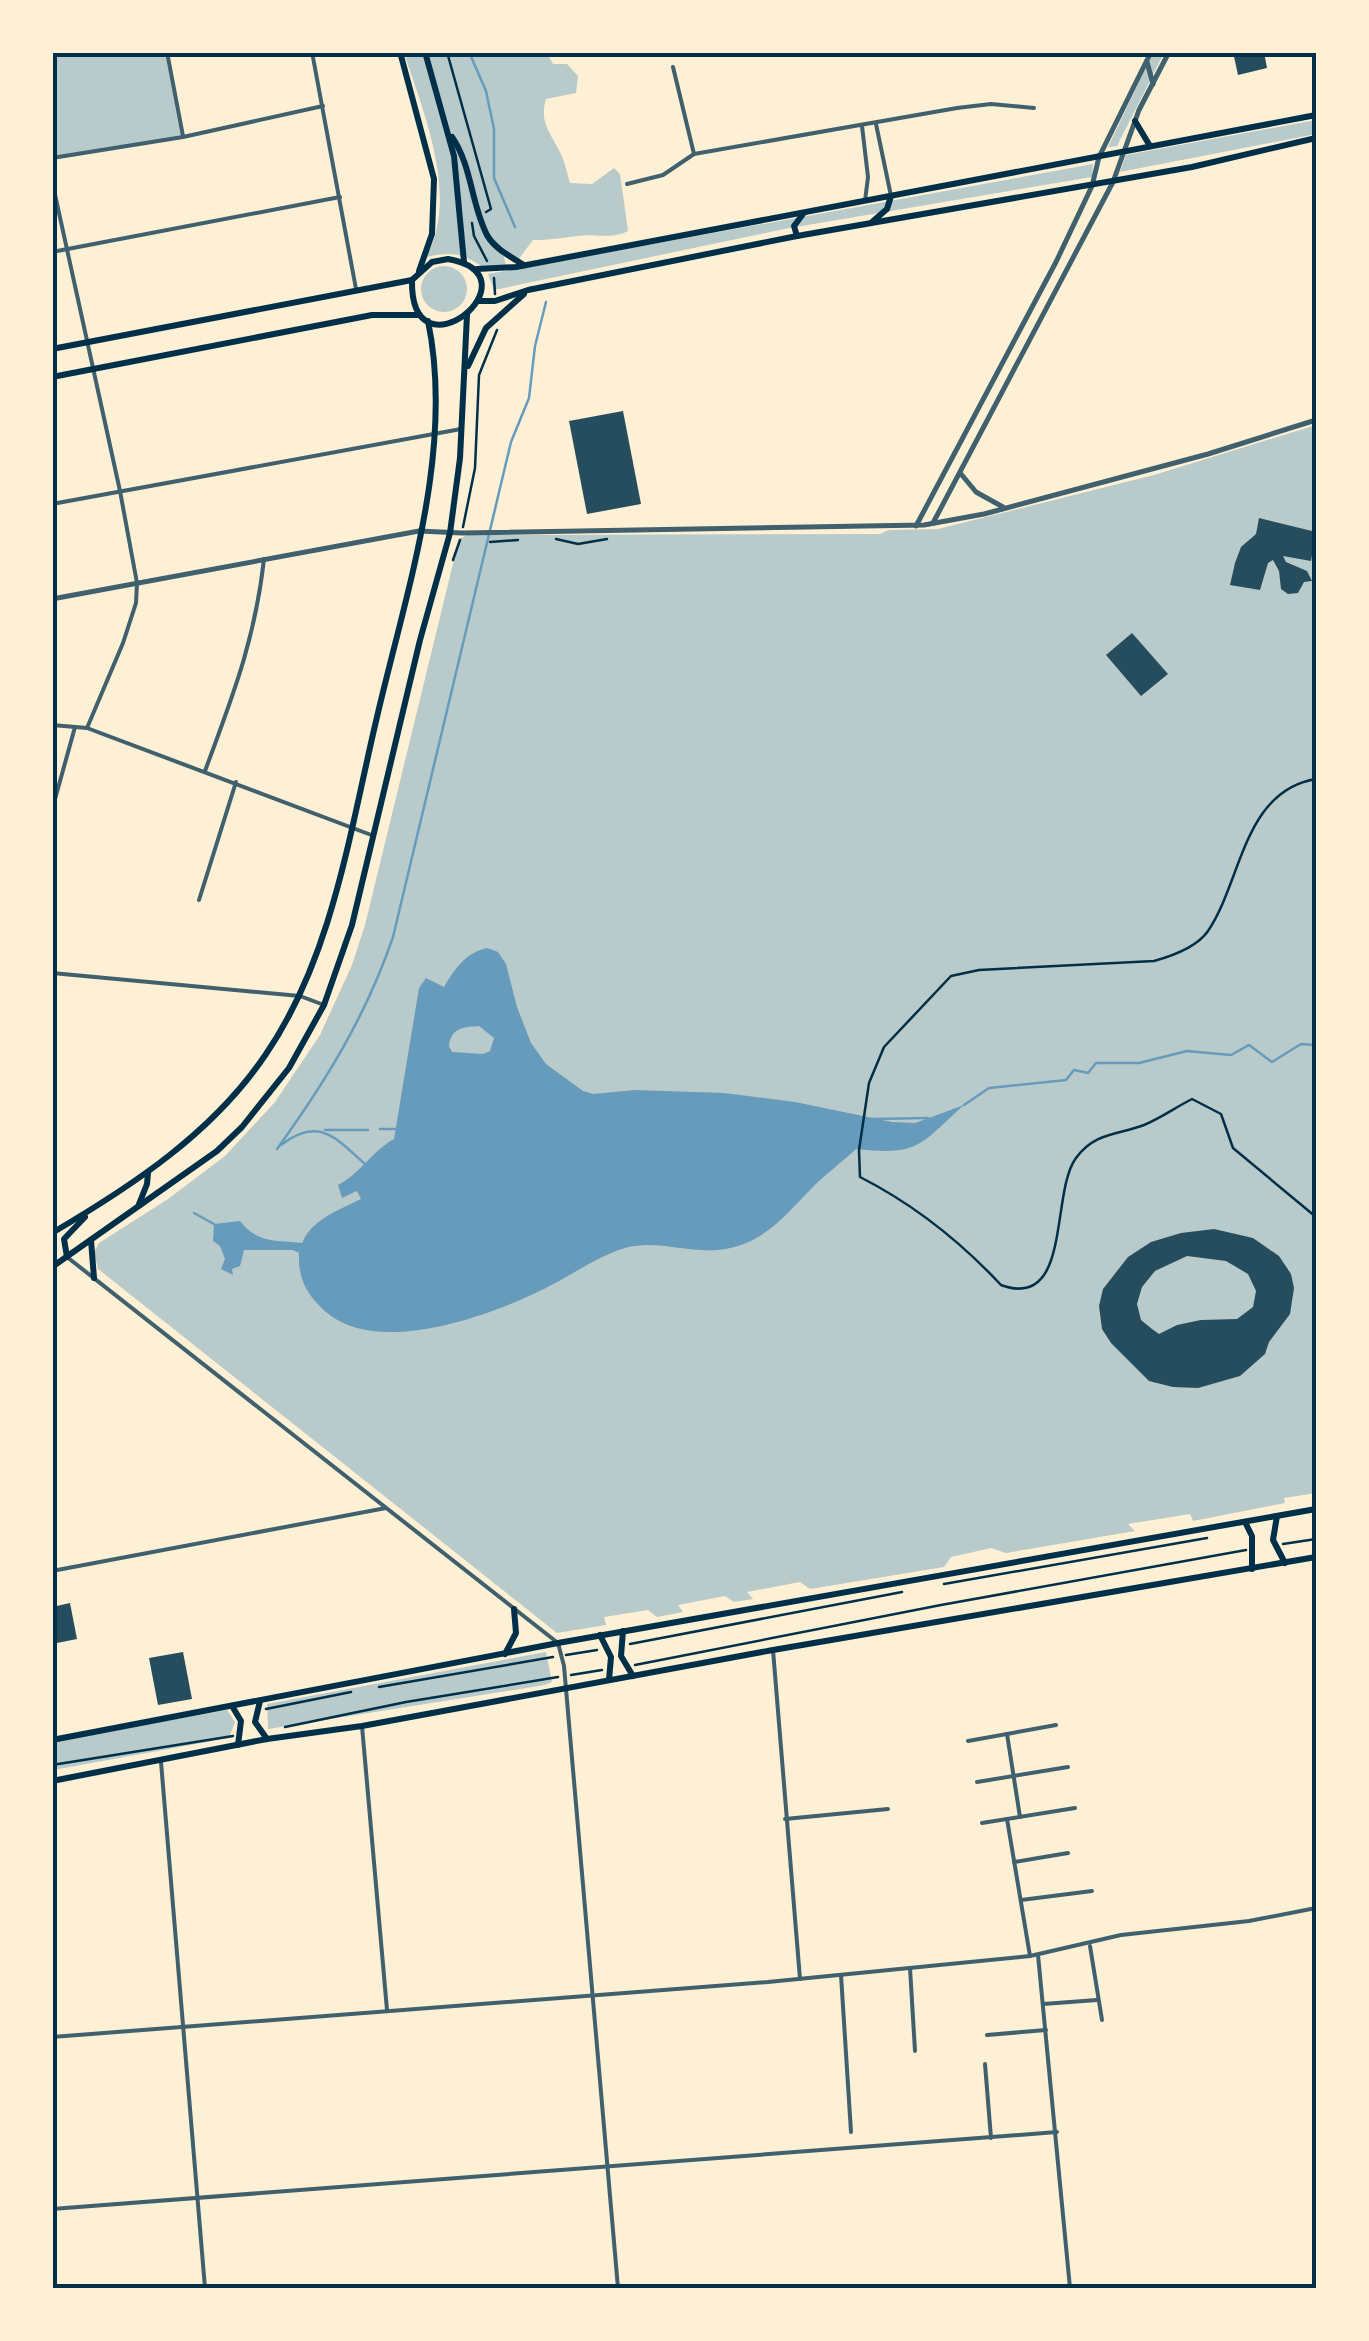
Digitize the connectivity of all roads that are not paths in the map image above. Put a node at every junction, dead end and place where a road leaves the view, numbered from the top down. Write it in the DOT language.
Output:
graph roads {
  1 [pos="167,52"];
  2 [pos="312,52"];
  3 [pos="400,52"];
  4 [pos="425,52"];
  5 [pos="1169,52"];
  6 [pos="1149,56"];
  7 [pos="672,67"];
  8 [pos="1154,84"];
  9 [pos="323,106"];
  10 [pos="1034,108"];
  11 [pos="1316,115"];
  12 [pos="1134,120"];
  13 [pos="876,124"];
  14 [pos="862,126"];
  15 [pos="449,134"];
  16 [pos="183,136"];
  17 [pos="1316,138"];
  18 [pos="1151,146"];
  19 [pos="1124,152"];
  20 [pos="694,154"];
  21 [pos="1099,157"];
  22 [pos="52,158"];
  23 [pos="52,181"];
  24 [pos="1112,182"];
  25 [pos="627,184"];
  26 [pos="1092,186"];
  27 [pos="891,196"];
  28 [pos="340,197"];
  29 [pos="865,201"];
  30 [pos="804,213"];
  31 [pos="867,226"];
  32 [pos="797,236"];
  33 [pos="66,250"];
  34 [pos="52,252"];
  35 [pos="464,262"];
  36 [pos="525,266"];
  37 [pos="477,269"];
  38 [pos="419,271"];
  39 [pos="412,280"];
  40 [pos="528,290"];
  41 [pos="357,292"];
  42 [pos="478,302"];
  43 [pos="418,315"];
  44 [pos="468,315"];
  45 [pos="428,322"];
  46 [pos="85,343"];
  47 [pos="52,349"];
  48 [pos="94,370"];
  49 [pos="465,372"];
  50 [pos="52,377"];
  51 [pos="1316,420"];
  52 [pos="462,428"];
  53 [pos="435,432"];
  54 [pos="960,473"];
  55 [pos="120,491"];
  56 [pos="52,504"];
  57 [pos="1006,508"];
  58 [pos="933,523"];
  59 [pos="916,526"];
  60 [pos="419,531"];
  61 [pos="450,532"];
  62 [pos="264,559"];
  63 [pos="136,583"];
  64 [pos="52,599"];
  65 [pos="52,724"];
  66 [pos="75,727"];
  67 [pos="87,728"];
  68 [pos="206,771"];
  69 [pos="236,782"];
  70 [pos="52,810"];
  71 [pos="351,827"];
  72 [pos="374,836"];
  73 [pos="200,900"];
  74 [pos="52,973"];
  75 [pos="300,996"];
  76 [pos="324,1005"];
  77 [pos="148,1172"];
  78 [pos="138,1205"];
  79 [pos="96,1207"];
  80 [pos="52,1233"];
  81 [pos="91,1240"];
  82 [pos="67,1257"];
  83 [pos="52,1267"];
  84 [pos="94,1278"];
  85 [pos="386,1508"];
  86 [pos="1316,1508"];
  87 [pos="1277,1516"];
  88 [pos="1244,1521"];
  89 [pos="1316,1557"];
  90 [pos="1285,1563"];
  91 [pos="1252,1568"];
  92 [pos="52,1571"];
  93 [pos="514,1608"];
  94 [pos="624,1631"];
  95 [pos="600,1636"];
  96 [pos="558,1643"];
  97 [pos="773,1650"];
  98 [pos="504,1655"];
  99 [pos="632,1676"];
  100 [pos="609,1680"];
  101 [pos="566,1687"];
  102 [pos="260,1700"];
  103 [pos="232,1706"];
  104 [pos="1056,1725"];
  105 [pos="362,1726"];
  106 [pos="1007,1734"];
  107 [pos="267,1739"];
  108 [pos="52,1740"];
  109 [pos="968,1740"];
  110 [pos="237,1746"];
  111 [pos="161,1762"];
  112 [pos="1068,1766"];
  113 [pos="1014,1775"];
  114 [pos="52,1781"];
  115 [pos="978,1782"];
  116 [pos="1075,1808"];
  117 [pos="888,1809"];
  118 [pos="1020,1817"];
  119 [pos="785,1819"];
  120 [pos="1007,1819"];
  121 [pos="982,1822"];
  122 [pos="1068,1854"];
  123 [pos="1014,1862"];
  124 [pos="1092,1891"];
  125 [pos="1021,1900"];
  126 [pos="1316,1908"];
  127 [pos="1090,1944"];
  128 [pos="1038,1955"];
  129 [pos="1030,1956"];
  130 [pos="910,1968"];
  131 [pos="841,1975"];
  132 [pos="800,1979"];
  133 [pos="594,1996"];
  134 [pos="1097,2000"];
  135 [pos="1043,2004"];
  136 [pos="387,2012"];
  137 [pos="1102,2020"];
  138 [pos="183,2025"];
  139 [pos="1046,2030"];
  140 [pos="987,2036"];
  141 [pos="52,2037"];
  142 [pos="915,2050"];
  143 [pos="985,2064"];
  144 [pos="851,2132"];
  145 [pos="1056,2132"];
  146 [pos="991,2138"];
  147 [pos="608,2169"];
  148 [pos="198,2198"];
  149 [pos="52,2210"];
  150 [pos="205,2288"];
  151 [pos="618,2288"];
  152 [pos="1070,2288"];
  1 -- 16 [label="street"];
  2 -- 9 [label="street"];
  3 -- 38 [label="main road"];
  4 -- 15 [label="main road"];
  5 -- 8 [label="street"];
  6 -- 8 [label="street"];
  6 -- 21 [label="street"];
  7 -- 20 [label="street"];
  8 -- 12 [label="street"];
  9 -- 16 [label="street"];
  9 -- 28 [label="street"];
  10 -- 13 [label="street"];
  11 -- 18 [label="main road"];
  12 -- 18 [label="main road"];
  12 -- 19 [label="street"];
  13 -- 14 [label="street"];
  13 -- 27 [label="street"];
  14 -- 20 [label="street"];
  14 -- 29 [label="street"];
  15 -- 35 [label="main road"];
  15 -- 36 [label="main road"];
  16 -- 22 [label="street"];
  17 -- 24 [label="main road"];
  18 -- 19 [label="main road"];
  19 -- 21 [label="main road"];
  19 -- 24 [label="street"];
  20 -- 25 [label="street"];
  21 -- 26 [label="street"];
  21 -- 27 [label="main road"];
  23 -- 33 [label="street"];
  24 -- 26 [label="main road"];
  24 -- 54 [label="street"];
  26 -- 31 [label="main road"];
  26 -- 59 [label="street"];
  27 -- 29 [label="main road"];
  27 -- 31 [label="main road"];
  28 -- 33 [label="street"];
  28 -- 41 [label="street"];
  29 -- 30 [label="main road"];
  30 -- 32 [label="main road"];
  30 -- 36 [label="main road"];
  31 -- 32 [label="main road"];
  32 -- 40 [label="main road"];
  33 -- 34 [label="street"];
  33 -- 46 [label="street"];
  35 -- 37 [label="main road"];
  35 -- 38 [label="main road"];
  36 -- 37 [label="main road"];
  37 -- 42 [label="main road"];
  38 -- 39 [label="main road"];
  39 -- 41 [label="main road"];
  39 -- 43 [label="main road"];
  40 -- 42 [label="main road"];
  40 -- 49 [label="main road"];
  41 -- 46 [label="main road"];
  42 -- 44 [label="main road"];
  43 -- 45 [label="main road"];
  43 -- 48 [label="main road"];
  44 -- 45 [label="main road"];
  44 -- 49 [label="main road"];
  45 -- 53 [label="main road"];
  46 -- 47 [label="main road"];
  46 -- 48 [label="street"];
  48 -- 50 [label="main road"];
  48 -- 55 [label="street"];
  49 -- 52 [label="main road"];
  51 -- 57 [label="street"];
  52 -- 53 [label="street"];
  52 -- 61 [label="main road"];
  53 -- 55 [label="street"];
  53 -- 60 [label="main road"];
  54 -- 57 [label="street"];
  54 -- 58 [label="street"];
  55 -- 56 [label="street"];
  55 -- 63 [label="street"];
  57 -- 58 [label="street"];
  58 -- 59 [label="street"];
  59 -- 61 [label="street"];
  60 -- 61 [label="street"];
  60 -- 62 [label="street"];
  60 -- 71 [label="main road"];
  61 -- 72 [label="main road"];
  62 -- 63 [label="street"];
  62 -- 68 [label="street"];
  63 -- 64 [label="street"];
  63 -- 67 [label="street"];
  65 -- 66 [label="street"];
  66 -- 67 [label="street"];
  66 -- 70 [label="street"];
  67 -- 68 [label="street"];
  68 -- 69 [label="street"];
  69 -- 71 [label="street"];
  69 -- 73 [label="street"];
  71 -- 72 [label="street"];
  71 -- 75 [label="main road"];
  72 -- 76 [label="main road"];
  74 -- 75 [label="street"];
  75 -- 76 [label="street"];
  75 -- 77 [label="main road"];
  76 -- 78 [label="main road"];
  77 -- 78 [label="main road"];
  77 -- 79 [label="main road"];
  78 -- 81 [label="main road"];
  79 -- 80 [label="main road"];
  79 -- 82 [label="main road"];
  81 -- 82 [label="main road"];
  81 -- 84 [label="main road"];
  82 -- 83 [label="main road"];
  82 -- 84 [label="street"];
  84 -- 85 [label="street"];
  85 -- 92 [label="street"];
  85 -- 93 [label="street"];
  86 -- 87 [label="main road"];
  87 -- 88 [label="main road"];
  87 -- 90 [label="main road"];
  88 -- 91 [label="main road"];
  88 -- 94 [label="main road"];
  89 -- 90 [label="main road"];
  90 -- 91 [label="main road"];
  91 -- 97 [label="main road"];
  93 -- 96 [label="street"];
  93 -- 98 [label="main road"];
  94 -- 95 [label="main road"];
  94 -- 99 [label="main road"];
  95 -- 96 [label="main road"];
  95 -- 100 [label="main road"];
  96 -- 98 [label="main road"];
  96 -- 101 [label="street"];
  97 -- 99 [label="main road"];
  97 -- 119 [label="street"];
  98 -- 102 [label="main road"];
  99 -- 100 [label="main road"];
  100 -- 101 [label="main road"];
  101 -- 105 [label="main road"];
  101 -- 133 [label="street"];
  102 -- 103 [label="main road"];
  102 -- 107 [label="main road"];
  103 -- 108 [label="main road"];
  103 -- 110 [label="main road"];
  104 -- 106 [label="street"];
  105 -- 107 [label="main road"];
  105 -- 136 [label="street"];
  106 -- 109 [label="street"];
  106 -- 113 [label="street"];
  107 -- 110 [label="main road"];
  110 -- 111 [label="main road"];
  111 -- 114 [label="main road"];
  111 -- 138 [label="street"];
  112 -- 113 [label="street"];
  113 -- 115 [label="street"];
  113 -- 118 [label="street"];
  116 -- 118 [label="street"];
  117 -- 119 [label="street"];
  118 -- 120 [label="street"];
  119 -- 132 [label="street"];
  120 -- 121 [label="street"];
  120 -- 123 [label="street"];
  122 -- 123 [label="street"];
  123 -- 125 [label="street"];
  124 -- 125 [label="street"];
  125 -- 129 [label="street"];
  126 -- 127 [label="street"];
  127 -- 128 [label="street"];
  127 -- 134 [label="street"];
  128 -- 129 [label="street"];
  128 -- 135 [label="street"];
  129 -- 130 [label="street"];
  130 -- 131 [label="street"];
  130 -- 142 [label="street"];
  131 -- 132 [label="street"];
  131 -- 144 [label="street"];
  132 -- 133 [label="street"];
  133 -- 136 [label="street"];
  133 -- 147 [label="street"];
  134 -- 135 [label="street"];
  134 -- 137 [label="street"];
  135 -- 139 [label="street"];
  136 -- 138 [label="street"];
  138 -- 141 [label="street"];
  138 -- 148 [label="street"];
  139 -- 140 [label="street"];
  139 -- 145 [label="street"];
  143 -- 146 [label="street"];
  145 -- 146 [label="street"];
  145 -- 152 [label="street"];
  146 -- 147 [label="street"];
  147 -- 148 [label="street"];
  147 -- 151 [label="street"];
  148 -- 149 [label="street"];
  148 -- 150 [label="street"];
}
